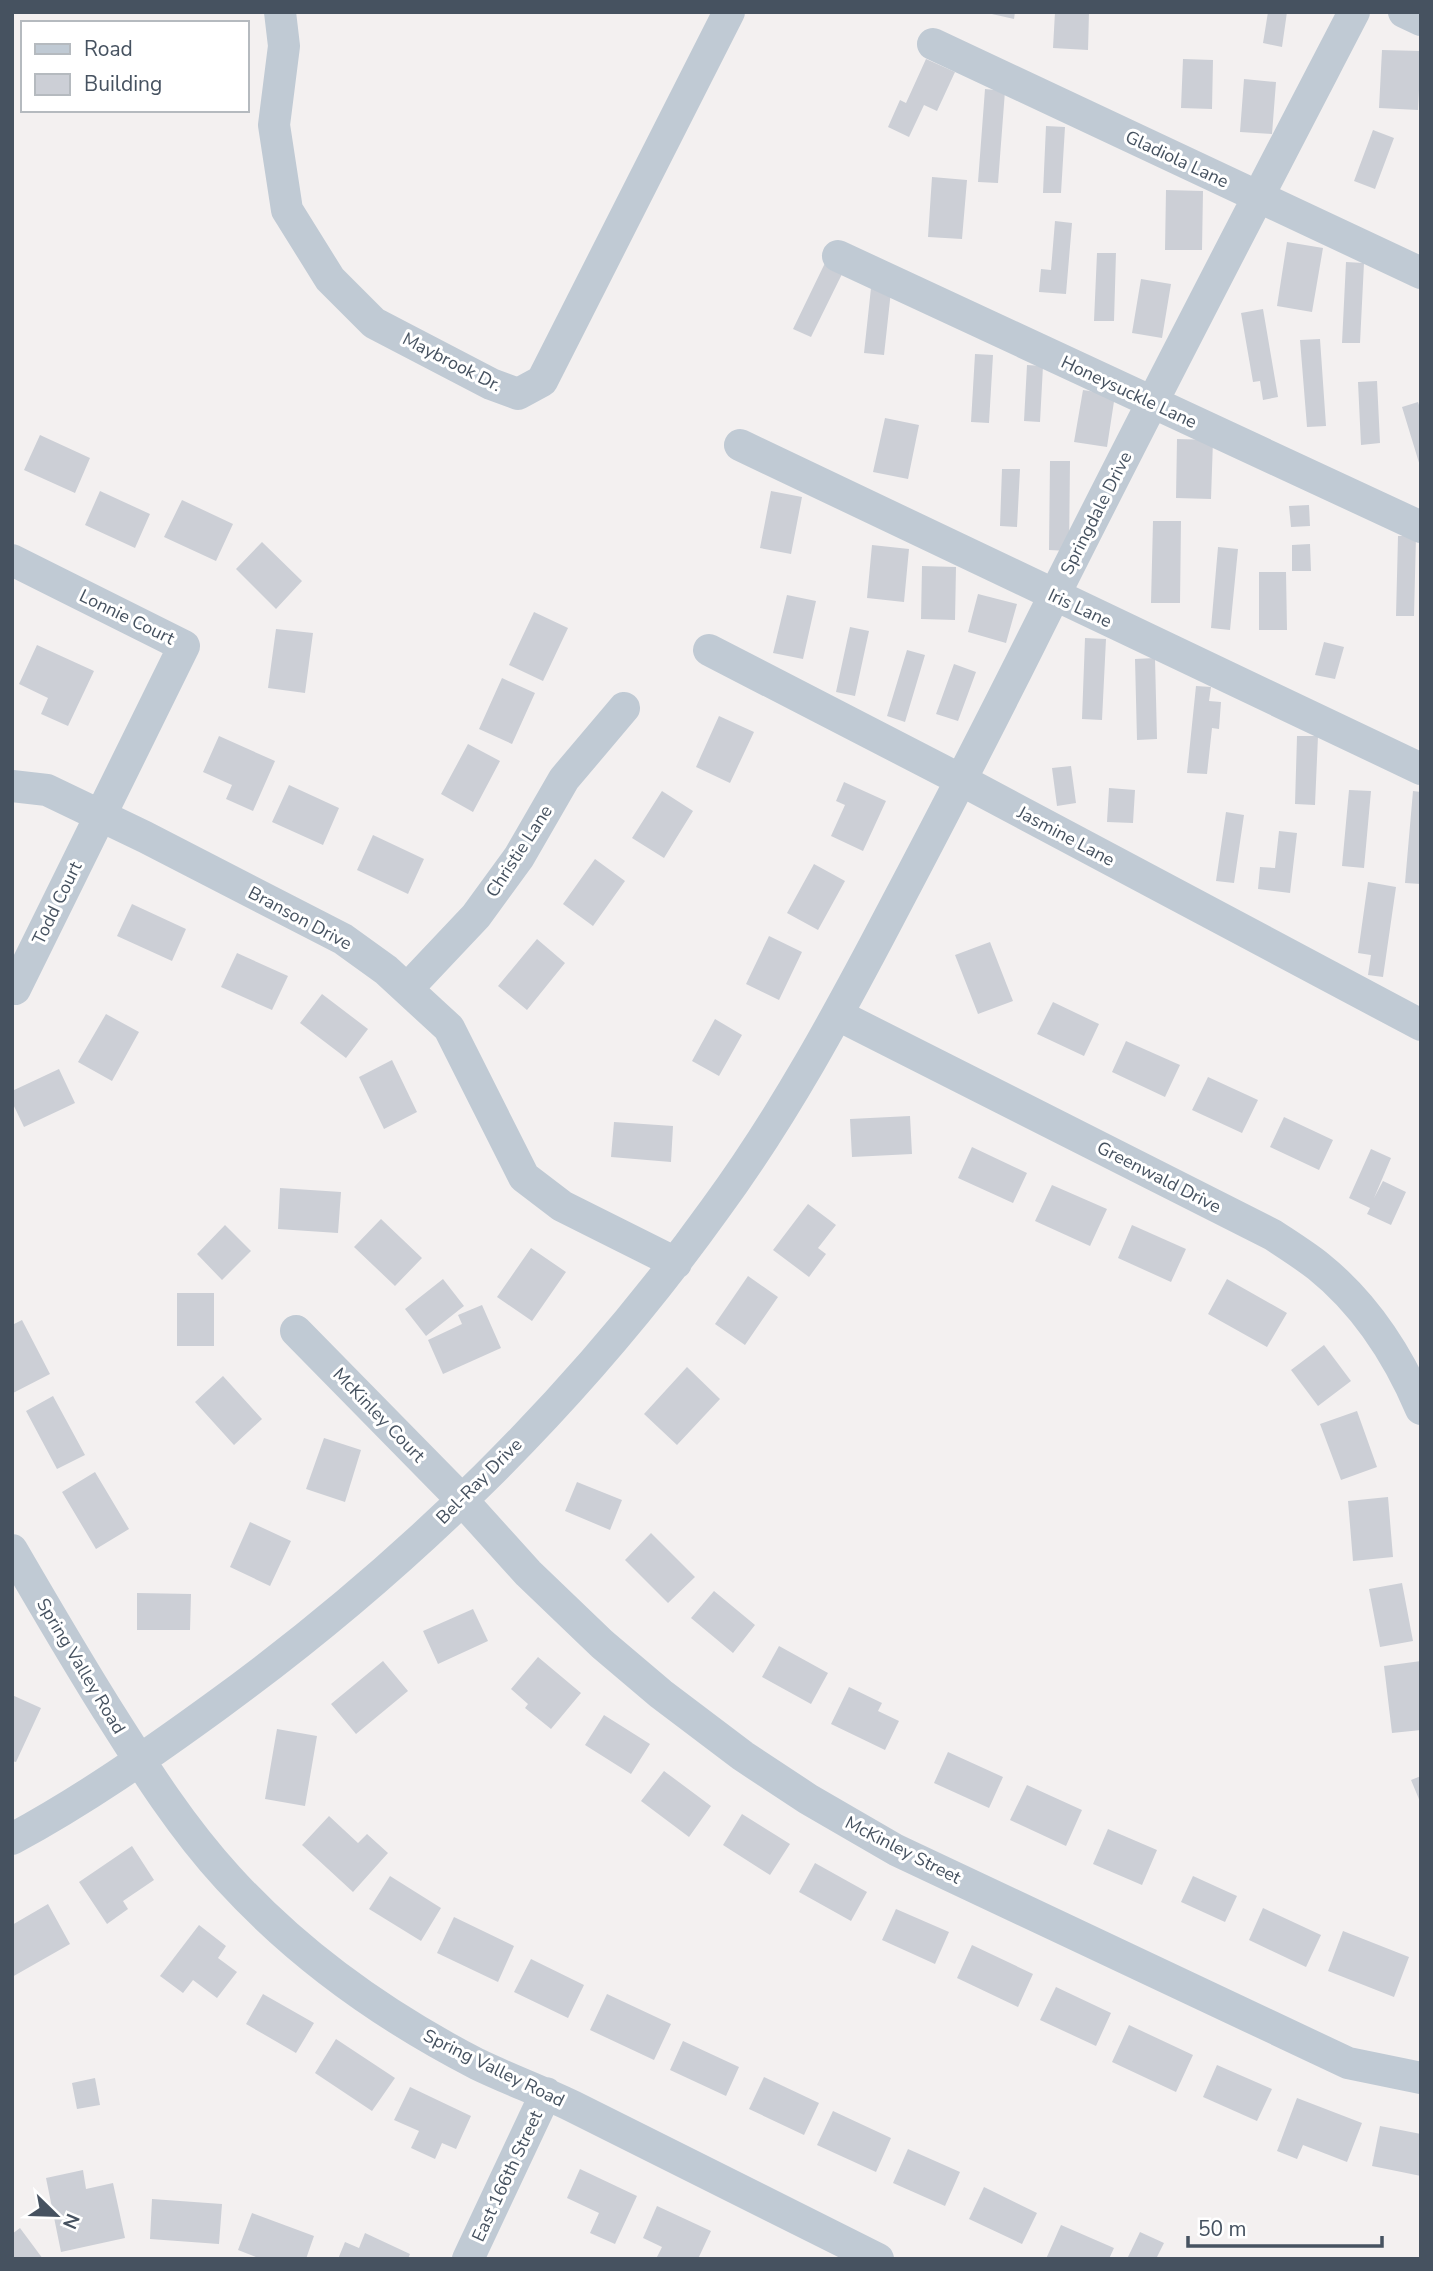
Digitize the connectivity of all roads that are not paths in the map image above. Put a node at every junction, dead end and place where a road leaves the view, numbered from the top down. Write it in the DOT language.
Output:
graph roads {
  1 [pos="280,12"];
  2 [pos="729,12"];
  3 [pos="1354,12"];
  4 [pos="1404,12"];
  5 [pos="1421,20"];
  6 [pos="933,44"];
  7 [pos="1258,197"];
  8 [pos="838,256"];
  9 [pos="1421,274"];
  10 [pos="1153,403"];
  11 [pos="740,444"];
  12 [pos="1421,527"];
  13 [pos="12,560"];
  14 [pos="1054,596"];
  15 [pos="709,650"];
  16 [pos="624,708"];
  17 [pos="1421,769"];
  18 [pos="961,780"];
  19 [pos="12,786"];
  20 [pos="99,816"];
  21 [pos="408,988"];
  22 [pos="15,989"];
  23 [pos="838,1015"];
  24 [pos="1421,1025"];
  25 [pos="676,1263"];
  26 [pos="296,1331"];
  27 [pos="1421,1409"];
  28 [pos="462,1500"];
  29 [pos="12,1550"];
  30 [pos="140,1762"];
  31 [pos="12,1839"];
  32 [pos="1421,2078"];
  33 [pos="547,2093"];
  34 [pos="468,2259"];
  35 [pos="878,2259"];
  1 -- 2 [label="street, Maybrook Dr."];
  3 -- 7 [label="street, Springdale Drive"];
  4 -- 5 [label="street"];
  6 -- 7 [label="street, Gladiola Lane"];
  7 -- 9 [label="street, Gladiola Lane"];
  7 -- 10 [label="street, Springdale Drive"];
  8 -- 10 [label="street, Honeysuckle Lane"];
  10 -- 12 [label="street, Honeysuckle Lane"];
  10 -- 14 [label="street, Springdale Drive"];
  11 -- 14 [label="street, Iris Lane"];
  13 -- 20 [label="street, Lonnie Court"];
  14 -- 17 [label="street, Iris Lane"];
  14 -- 18 [label="street, Springdale Drive"];
  15 -- 18 [label="street, Jasmine Lane"];
  16 -- 21 [label="street, Christie Lane"];
  18 -- 23 [label="street, Springdale Drive"];
  18 -- 24 [label="street, Jasmine Lane"];
  19 -- 20 [label="street, Branson Drive"];
  20 -- 21 [label="street, Branson Drive"];
  20 -- 22 [label="street, Todd Court"];
  21 -- 25 [label="street, Branson Drive"];
  23 -- 25 [label="street, Bel-Ray Drive"];
  23 -- 27 [label="street, Greenwald Drive"];
  25 -- 28 [label="street, Bel-Ray Drive"];
  26 -- 28 [label="street, McKinley Court"];
  28 -- 30 [label="street, Bel-Ray Drive"];
  28 -- 32 [label="street, McKinley Street"];
  29 -- 30 [label="street, Spring Valley Road"];
  30 -- 31 [label="street, Bel-Ray Drive"];
  30 -- 33 [label="street, Spring Valley Road"];
  33 -- 34 [label="street, East 166th Street"];
  33 -- 35 [label="street, Spring Valley Road"];
}
